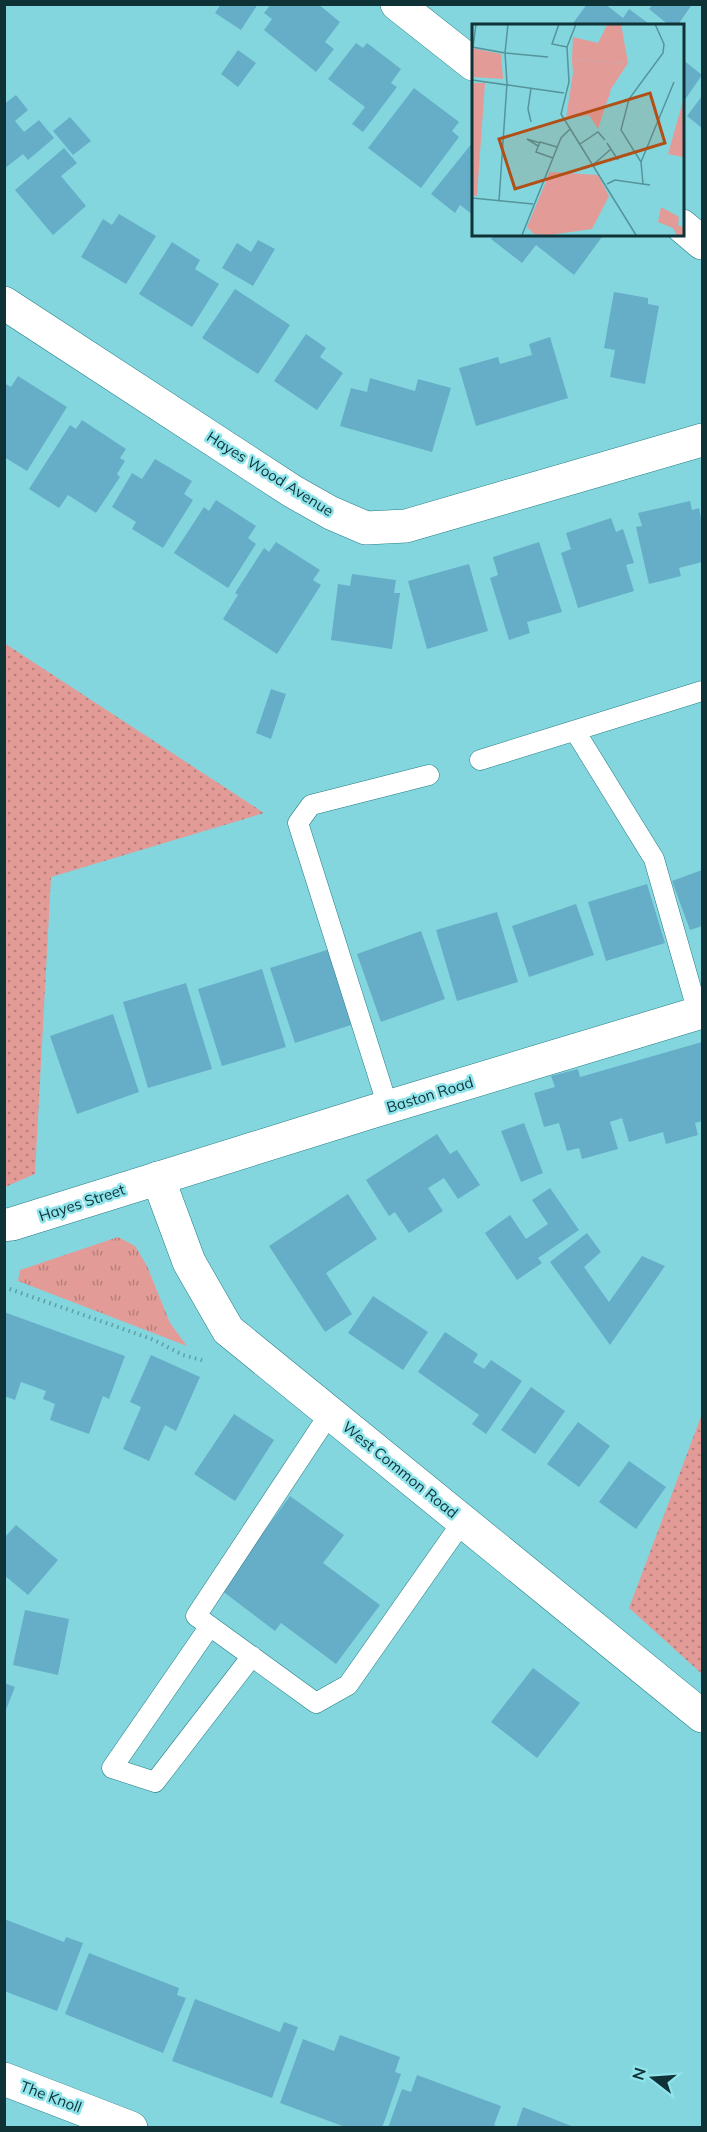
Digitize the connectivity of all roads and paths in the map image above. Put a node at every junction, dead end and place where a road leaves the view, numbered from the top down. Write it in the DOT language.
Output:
graph roads {
  1 [pos="397,4"];
  2 [pos="472,63"];
  3 [pos="683,228"];
  4 [pos="702,243"];
  5 [pos="4,303"];
  6 [pos="702,440"];
  7 [pos="702,691"];
  8 [pos="575,731"];
  9 [pos="480,760"];
  10 [pos="429,775"];
  11 [pos="700,1013"];
  12 [pos="388,1107"];
  13 [pos="158,1178"];
  14 [pos="4,1225"];
  15 [pos="4,1287"];
  16 [pos="260,1356"];
  17 [pos="330,1413"];
  18 [pos="463,1521"];
  19 [pos="210,1626"];
  20 [pos="252,1656"];
  21 [pos="702,1716"];
  22 [pos="4,2079"];
  23 [pos="131,2127"];
  1 -- 2 [label="street"];
  3 -- 4 [label="street"];
  5 -- 6 [label="street, Hayes Wood Avenue"];
  7 -- 8 [label="lane"];
  8 -- 9 [label="lane"];
  8 -- 11 [label="lane"];
  10 -- 12 [label="lane"];
  11 -- 12 [label="street, Baston Road"];
  12 -- 13 [label="street, Baston Road"];
  13 -- 14 [label="street, Hayes Street"];
  13 -- 16 [label="street, West Common Road"];
  15 -- 16 [label="path"];
  16 -- 17 [label="street, West Common Road"];
  17 -- 18 [label="street, West Common Road"];
  17 -- 19 [label="lane"];
  18 -- 20 [label="lane"];
  18 -- 21 [label="street, West Common Road"];
  19 -- 20 [label="lane"];
  19 -- 20 [label="lane"];
  22 -- 23 [label="street, The Knoll"];
}
